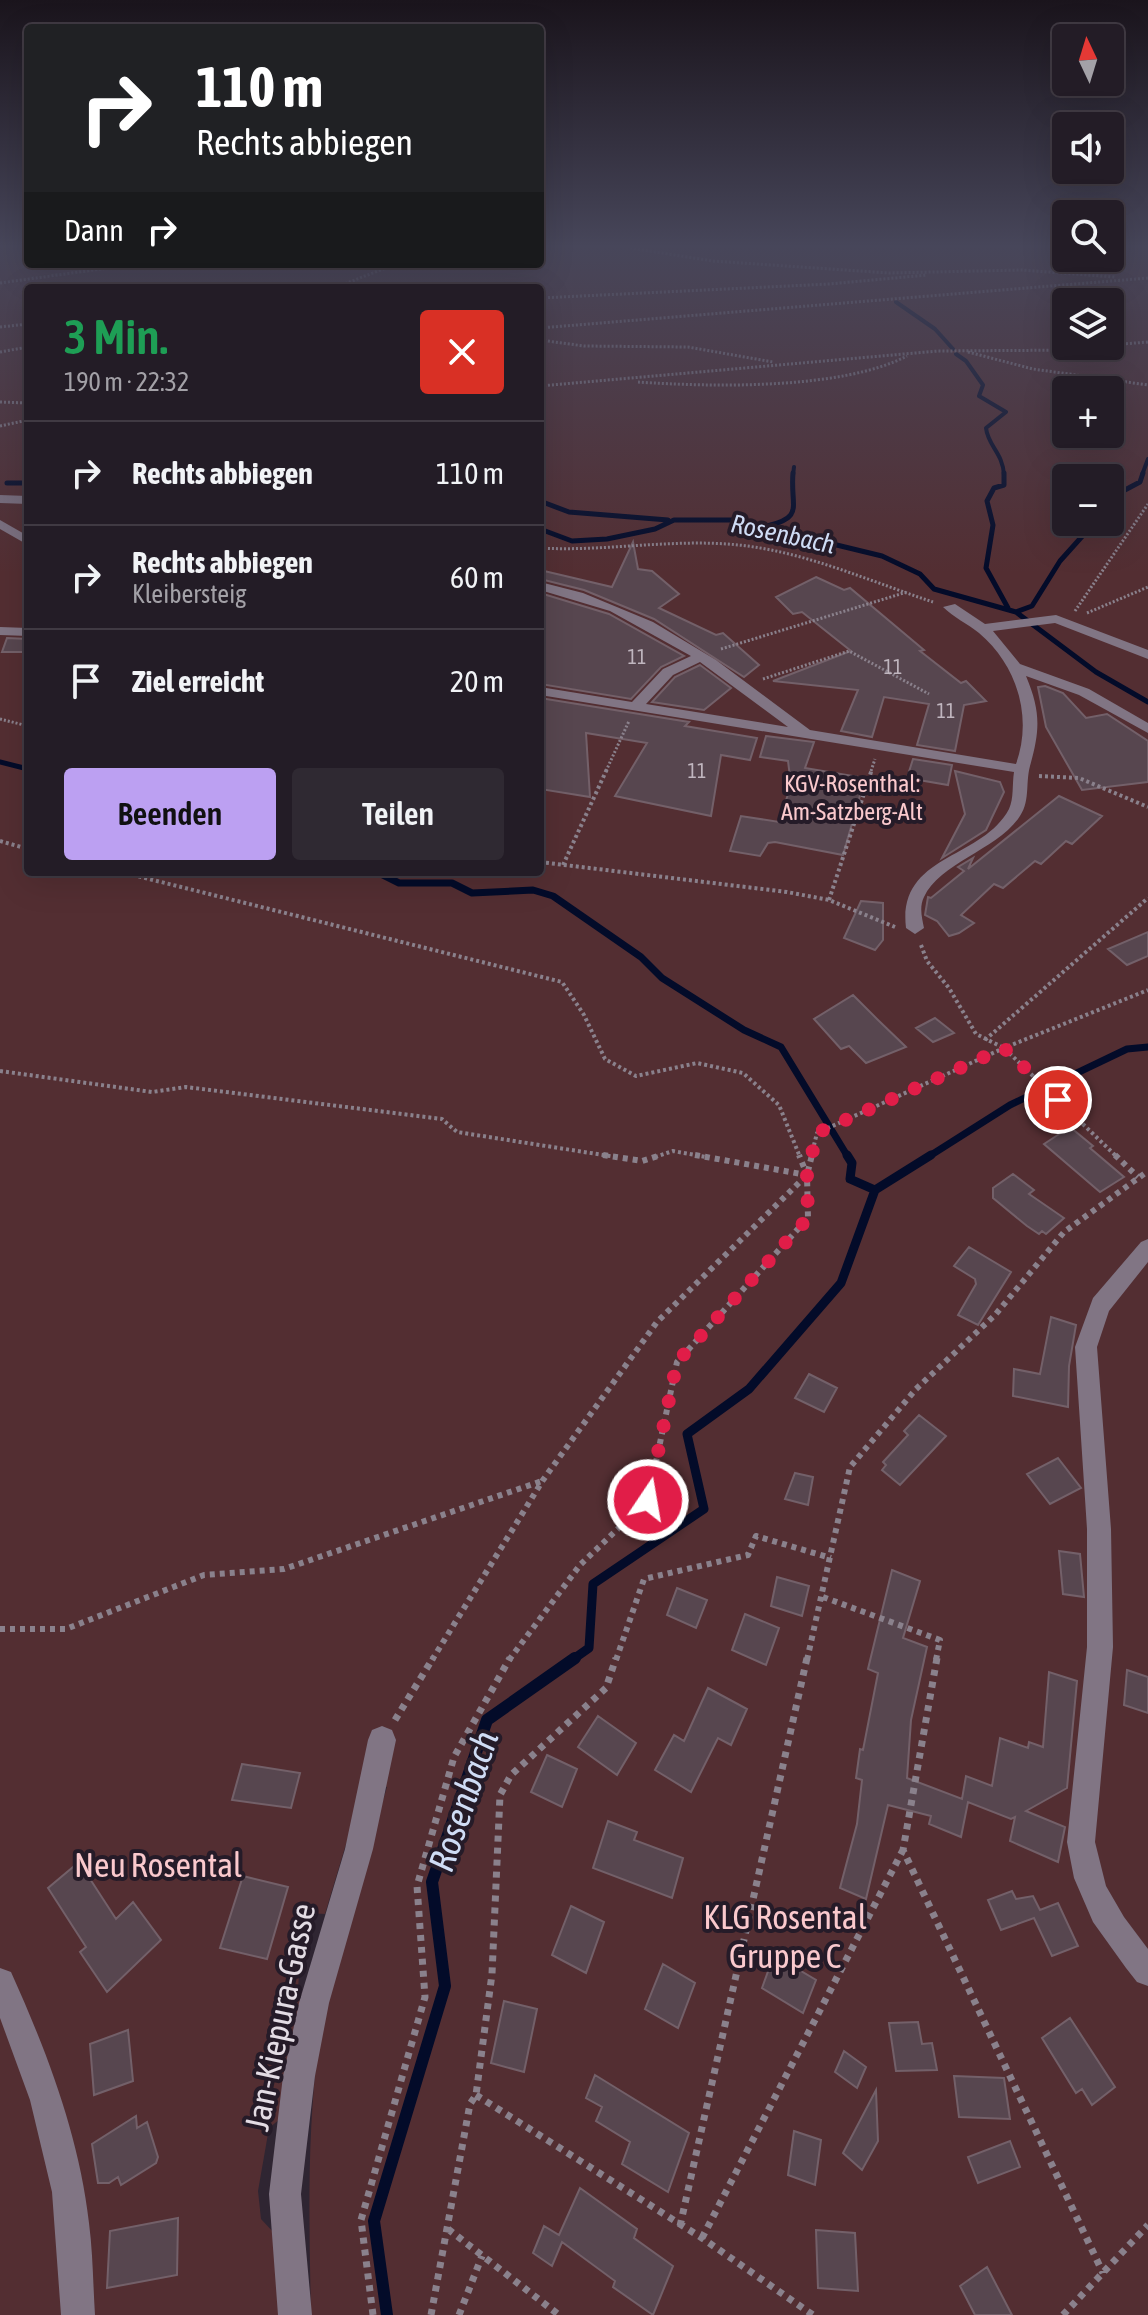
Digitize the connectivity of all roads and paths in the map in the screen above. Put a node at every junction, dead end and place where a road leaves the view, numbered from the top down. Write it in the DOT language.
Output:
graph roads {
  1 [pos="737,356"];
  2 [pos="894,356"];
  3 [pos="907,356"];
  4 [pos="984,356"];
  5 [pos="780,364"];
  6 [pos="625,381"];
  7 [pos="1148,385"];
  8 [pos="544,386"];
  9 [pos="0,402"];
  10 [pos="24,403"];
  11 [pos="24,421"];
  12 [pos="0,426"];
  13 [pos="0,499"];
  14 [pos="24,500"];
  15 [pos="1148,504"];
  16 [pos="0,524"];
  17 [pos="24,539"];
  18 [pos="544,548"];
  19 [pos="544,587"];
  20 [pos="1148,587"];
  21 [pos="909,591"];
  22 [pos="947,606"];
  23 [pos="1068,622"];
  24 [pos="992,627"];
  25 [pos="0,631"];
  26 [pos="24,632"];
  27 [pos="1148,655"];
  28 [pos="701,656"];
  29 [pos="1015,667"];
  30 [pos="743,686"];
  31 [pos="544,692"];
  32 [pos="929,694"];
  33 [pos="636,706"];
  34 [pos="0,719"];
  35 [pos="24,725"];
  36 [pos="1148,729"];
  37 [pos="806,734"];
  38 [pos="879,747"];
  39 [pos="1021,769"];
  40 [pos="1148,807"];
  41 [pos="0,841"];
  42 [pos="24,848"];
  43 [pos="544,863"];
  44 [pos="563,865"];
  45 [pos="137,876"];
  46 [pos="1148,898"];
  47 [pos="829,900"];
  48 [pos="915,928"];
  49 [pos="1148,990"];
  50 [pos="984,1041"];
  51 [pos="1004,1048"];
  52 [pos="0,1071"];
  53 [pos="1148,1171"];
  54 [pos="807,1175"];
  55 [pos="1138,1177"];
  56 [pos="1148,1248"];
  57 [pos="543,1480"];
  58 [pos="831,1558"];
  59 [pos="823,1597"];
  60 [pos="0,1629"];
  61 [pos="382,1740"];
  62 [pos="903,1850"];
  63 [pos="1148,1971"];
  64 [pos="0,1983"];
  65 [pos="476,2095"];
  66 [pos="1148,2225"];
  67 [pos="680,2226"];
  68 [pos="448,2229"];
  69 [pos="702,2238"];
  70 [pos="482,2256"];
  71 [pos="1103,2273"];
  72 [pos="78,2315"];
  73 [pos="295,2315"];
  74 [pos="373,2315"];
  75 [pos="431,2315"];
  76 [pos="459,2315"];
  77 [pos="559,2315"];
  78 [pos="813,2315"];
  79 [pos="1063,2315"];
  1 -- 5 [label="path"];
  2 -- 5 [label="path"];
  3 -- 6 [label="path"];
  4 -- 7 [label="path"];
  5 -- 6 [label="path"];
  6 -- 8 [label="path"];
  9 -- 10 [label="path"];
  11 -- 12 [label="path"];
  13 -- 14 [label="street"];
  15 -- 23 [label="path"];
  16 -- 17 [label="street"];
  18 -- 21 [label="path"];
  19 -- 28 [label="street"];
  20 -- 23 [label="path"];
  21 -- 22 [label="path"];
  21 -- 28 [label="path"];
  22 -- 24 [label="street"];
  23 -- 24 [label="street"];
  23 -- 27 [label="street"];
  24 -- 29 [label="street"];
  25 -- 26 [label="street"];
  28 -- 30 [label="street"];
  28 -- 33 [label="street"];
  29 -- 36 [label="street"];
  29 -- 39 [label="street"];
  30 -- 32 [label="path"];
  30 -- 37 [label="street"];
  31 -- 33 [label="street"];
  33 -- 37 [label="street"];
  33 -- 44 [label="path"];
  34 -- 35 [label="path"];
  37 -- 38 [label="street"];
  38 -- 39 [label="street"];
  38 -- 47 [label="path"];
  39 -- 40 [label="path"];
  39 -- 48 [label="street"];
  41 -- 42 [label="path"];
  43 -- 44 [label="path"];
  44 -- 47 [label="path"];
  45 -- 54 [label="path"];
  46 -- 50 [label="path"];
  47 -- 48 [label="path"];
  48 -- 50 [label="path"];
  49 -- 51 [label="path"];
  50 -- 51 [label="path"];
  51 -- 54 [label="path"];
  51 -- 55 [label="path"];
  52 -- 54 [label="path"];
  53 -- 55 [label="path"];
  54 -- 57 [label="path"];
  54 -- 74 [label="path"];
  55 -- 58 [label="path"];
  56 -- 63 [label="street"];
  57 -- 60 [label="path"];
  57 -- 61 [label="path"];
  58 -- 59 [label="path"];
  58 -- 65 [label="path"];
  59 -- 62 [label="path"];
  59 -- 67 [label="path"];
  61 -- 73 [label="street, Jan-Kiepura-Gasse"];
  62 -- 69 [label="path"];
  62 -- 71 [label="path"];
  64 -- 72 [label="street"];
  65 -- 67 [label="path"];
  65 -- 68 [label="path"];
  66 -- 71 [label="path"];
  67 -- 69 [label="path"];
  68 -- 70 [label="path"];
  68 -- 75 [label="path"];
  69 -- 78 [label="path"];
  70 -- 76 [label="path"];
  70 -- 77 [label="path"];
  71 -- 79 [label="path"];
}
